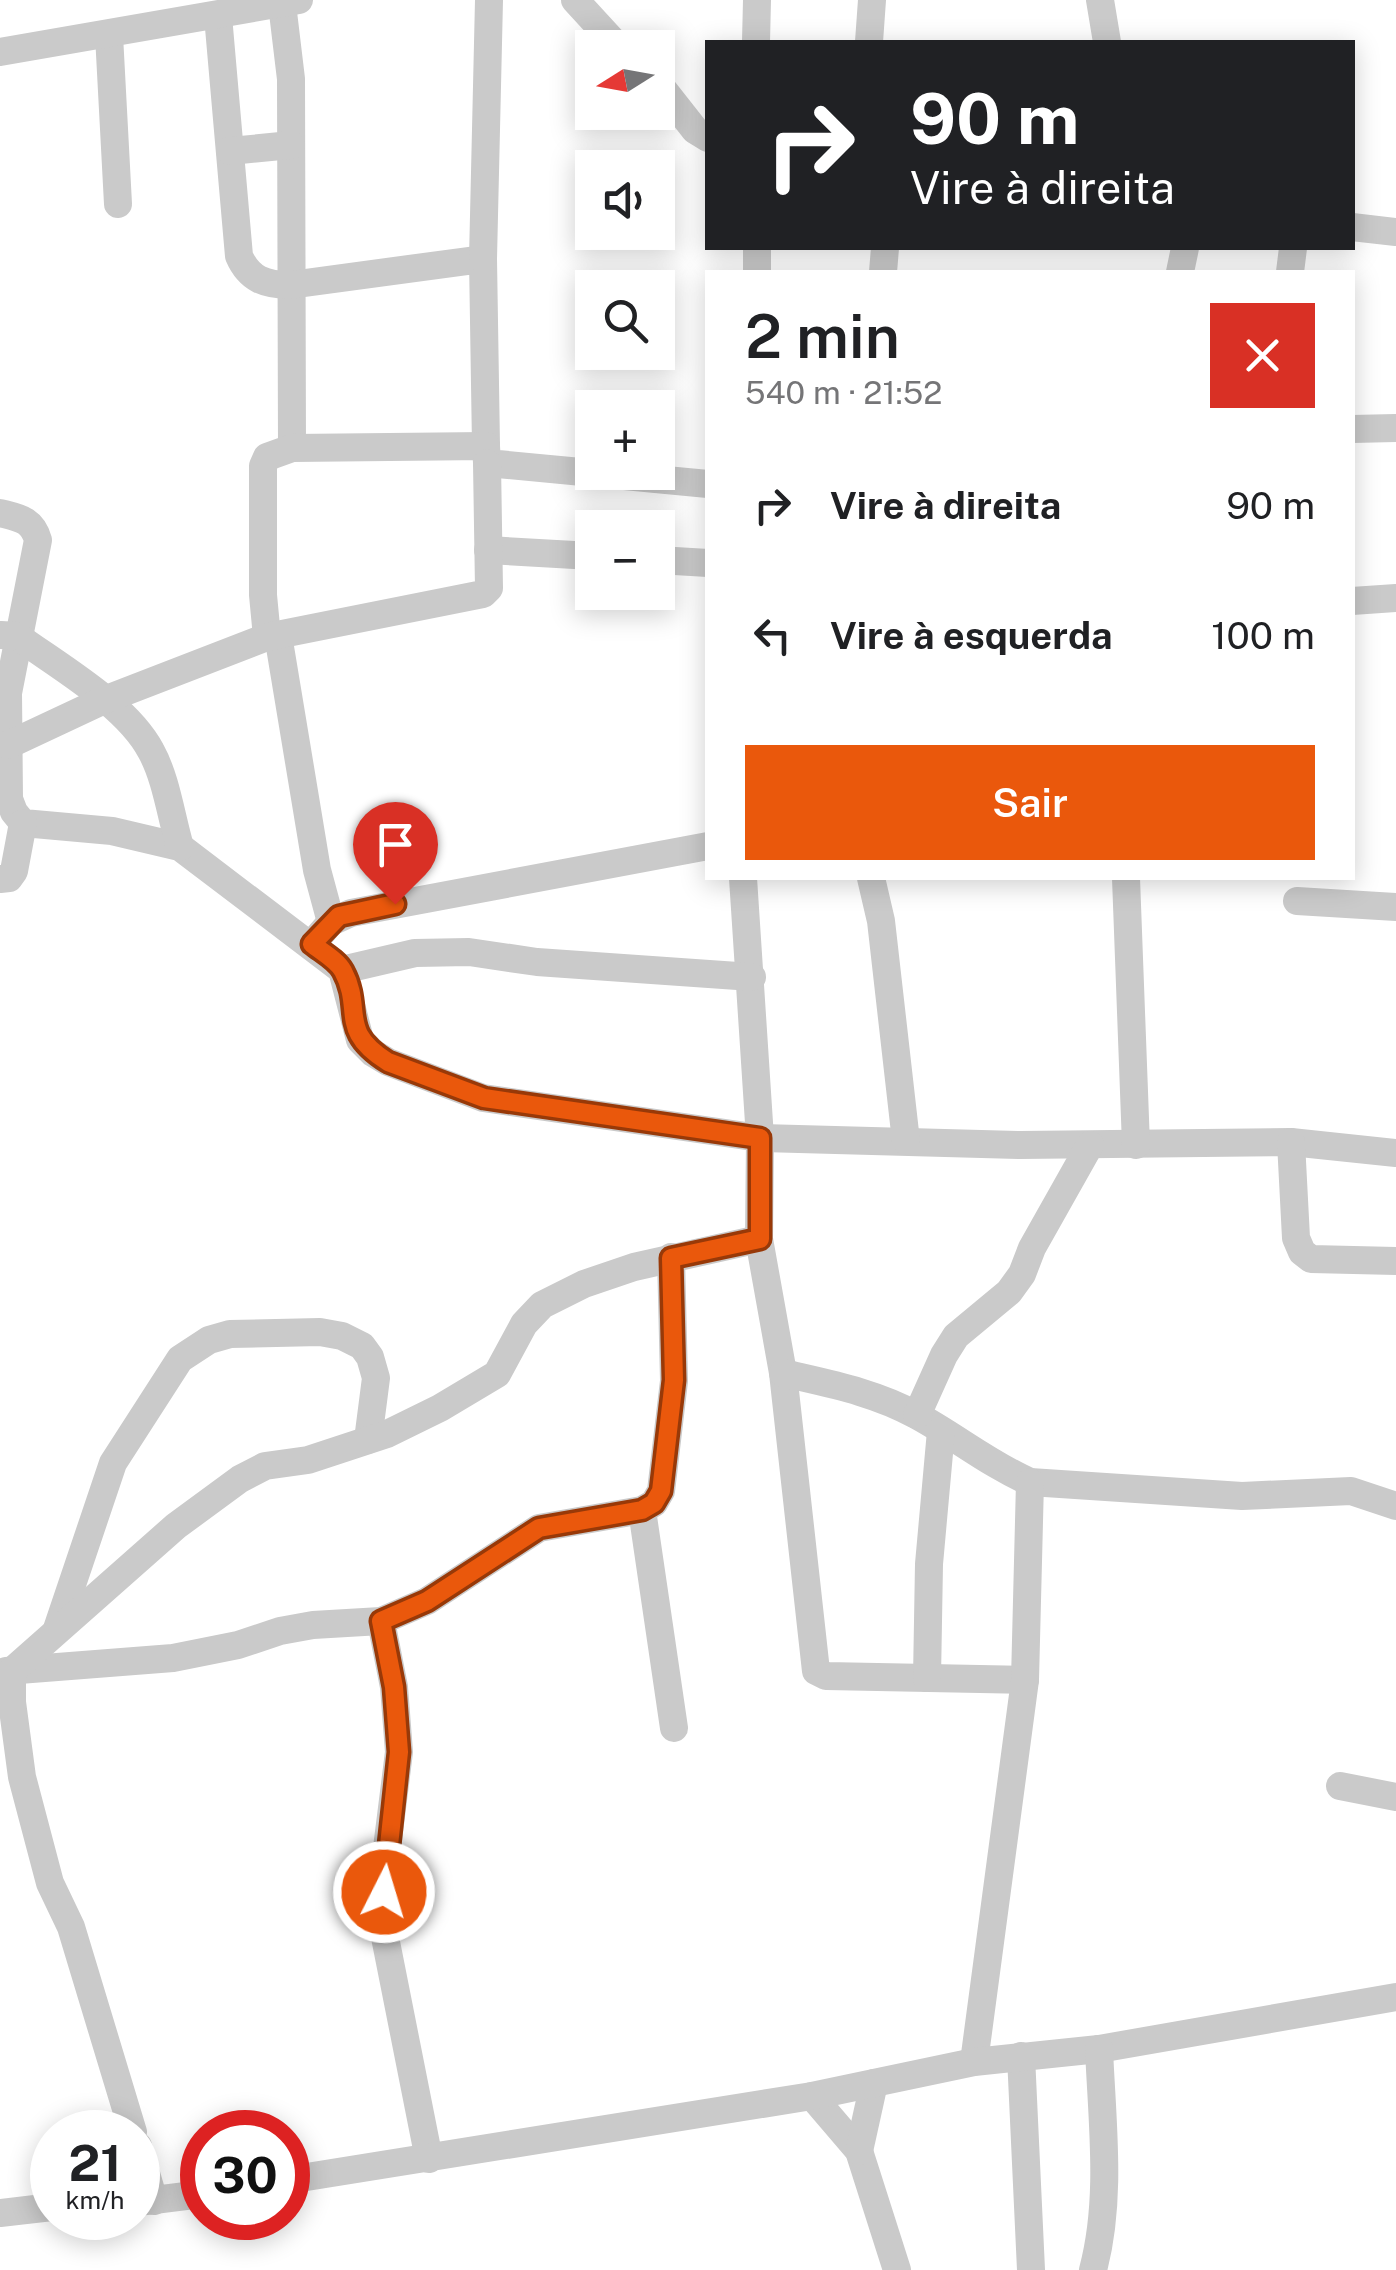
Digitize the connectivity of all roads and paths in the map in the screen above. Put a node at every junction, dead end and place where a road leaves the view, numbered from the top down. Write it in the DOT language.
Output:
graph roads {
  1 [pos="489,0"];
  2 [pos="575,0"];
  3 [pos="757,0"];
  4 [pos="872,0"];
  5 [pos="1100,0"];
  6 [pos="291,2"];
  7 [pos="218,16"];
  8 [pos="602,30"];
  9 [pos="109,34"];
  10 [pos="756,40"];
  11 [pos="869,40"];
  12 [pos="1107,40"];
  13 [pos="0,52"];
  14 [pos="675,104"];
  15 [pos="705,136"];
  16 [pos="291,144"];
  17 [pos="230,151"];
  18 [pos="118,204"];
  19 [pos="1355,227"];
  20 [pos="1396,232"];
  21 [pos="483,259"];
  22 [pos="290,285"];
  23 [pos="1396,428"];
  24 [pos="1355,429"];
  25 [pos="292,448"];
  26 [pos="487,455"];
  27 [pos="705,484"];
  28 [pos="0,513"];
  29 [pos="488,550"];
  30 [pos="575,555"];
  31 [pos="675,561"];
  32 [pos="705,563"];
  33 [pos="1396,598"];
  34 [pos="1355,601"];
  35 [pos="8,635"];
  36 [pos="272,636"];
  37 [pos="104,700"];
  38 [pos="8,746"];
  39 [pos="11,807"];
  40 [pos="180,847"];
  41 [pos="705,847"];
  42 [pos="0,878"];
  43 [pos="743,880"];
  44 [pos="871,880"];
  45 [pos="1126,880"];
  46 [pos="1297,901"];
  47 [pos="1396,907"];
  48 [pos="330,922"];
  49 [pos="312,944"];
  50 [pos="342,970"];
  51 [pos="752,977"];
  52 [pos="760,1138"];
  53 [pos="906,1142"];
  54 [pos="1291,1142"];
  55 [pos="1090,1145"];
  56 [pos="1136,1145"];
  57 [pos="1396,1153"];
  58 [pos="760,1239"];
  59 [pos="671,1258"];
  60 [pos="1396,1261"];
  61 [pos="783,1374"];
  62 [pos="917,1415"];
  63 [pos="941,1431"];
  64 [pos="368,1440"];
  65 [pos="1030,1482"];
  66 [pos="1396,1506"];
  67 [pos="642,1510"];
  68 [pos="381,1621"];
  69 [pos="56,1631"];
  70 [pos="6,1671"];
  71 [pos="926,1678"];
  72 [pos="1025,1680"];
  73 [pos="674,1728"];
  74 [pos="1340,1786"];
  75 [pos="1396,1797"];
  76 [pos="1396,1997"];
  77 [pos="1099,2049"];
  78 [pos="1021,2056"];
  79 [pos="974,2062"];
  80 [pos="874,2083"];
  81 [pos="812,2096"];
  82 [pos="127,2110"];
  83 [pos="860,2151"];
  84 [pos="429,2158"];
  85 [pos="310,2177"];
  86 [pos="30,2210"];
  87 [pos="0,2213"];
  88 [pos="897,2270"];
  89 [pos="1031,2270"];
  90 [pos="1093,2270"];
  1 -- 21 [label="street"];
  2 -- 8 [label="street"];
  3 -- 10 [label="street"];
  4 -- 11 [label="street"];
  5 -- 12 [label="street"];
  6 -- 7 [label="street"];
  6 -- 16 [label="street"];
  7 -- 9 [label="street"];
  7 -- 17 [label="street"];
  9 -- 13 [label="street"];
  9 -- 18 [label="street"];
  14 -- 15 [label="street"];
  16 -- 17 [label="street"];
  16 -- 22 [label="street"];
  17 -- 22 [label="street"];
  19 -- 20 [label="street"];
  21 -- 22 [label="street"];
  21 -- 26 [label="street"];
  22 -- 25 [label="street"];
  23 -- 24 [label="street"];
  25 -- 26 [label="street"];
  25 -- 36 [label="street"];
  26 -- 27 [label="street"];
  26 -- 29 [label="street"];
  28 -- 35 [label="street"];
  29 -- 30 [label="street"];
  29 -- 36 [label="street"];
  31 -- 32 [label="street"];
  33 -- 34 [label="street"];
  35 -- 37 [label="street"];
  35 -- 38 [label="street"];
  36 -- 37 [label="street"];
  36 -- 48 [label="street"];
  37 -- 38 [label="street"];
  37 -- 40 [label="street"];
  38 -- 39 [label="street"];
  39 -- 40 [label="street"];
  39 -- 42 [label="street"];
  40 -- 49 [label="street"];
  41 -- 48 [label="street"];
  43 -- 51 [label="street"];
  44 -- 53 [label="street"];
  45 -- 56 [label="street"];
  46 -- 47 [label="street"];
  48 -- 49 [label="street"];
  49 -- 50 [label="street"];
  50 -- 51 [label="street"];
  50 -- 52 [label="street"];
  51 -- 52 [label="street"];
  52 -- 53 [label="street"];
  52 -- 58 [label="street"];
  53 -- 55 [label="street"];
  54 -- 56 [label="street"];
  54 -- 57 [label="street"];
  54 -- 60 [label="street"];
  55 -- 56 [label="street"];
  55 -- 62 [label="street"];
  58 -- 59 [label="street"];
  58 -- 61 [label="street"];
  59 -- 64 [label="street"];
  59 -- 67 [label="street"];
  61 -- 62 [label="street"];
  61 -- 71 [label="street"];
  62 -- 63 [label="street"];
  63 -- 65 [label="street"];
  63 -- 71 [label="street"];
  64 -- 69 [label="street"];
  64 -- 69 [label="street"];
  65 -- 66 [label="street"];
  65 -- 72 [label="street"];
  67 -- 68 [label="street"];
  67 -- 73 [label="street"];
  68 -- 70 [label="street"];
  68 -- 84 [label="street"];
  69 -- 70 [label="street"];
  70 -- 82 [label="street"];
  71 -- 72 [label="street"];
  72 -- 79 [label="street"];
  74 -- 75 [label="street"];
  76 -- 77 [label="street"];
  77 -- 78 [label="street"];
  77 -- 90 [label="street"];
  78 -- 79 [label="street"];
  78 -- 89 [label="street"];
  79 -- 80 [label="street"];
  80 -- 81 [label="street"];
  80 -- 83 [label="street"];
  81 -- 83 [label="street"];
  81 -- 84 [label="street"];
  83 -- 88 [label="street"];
  84 -- 85 [label="street"];
  86 -- 87 [label="street"];
}
